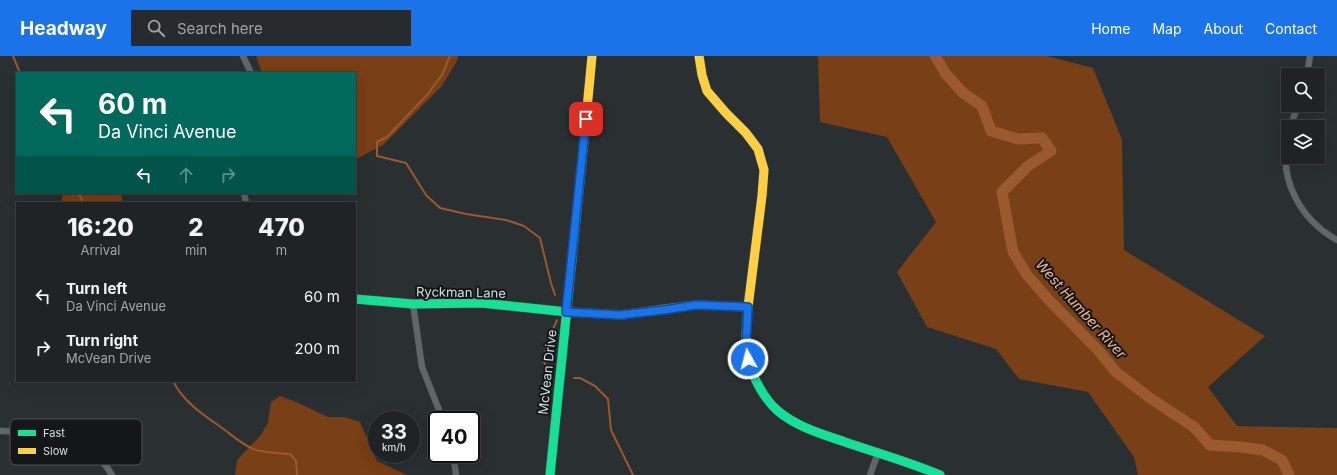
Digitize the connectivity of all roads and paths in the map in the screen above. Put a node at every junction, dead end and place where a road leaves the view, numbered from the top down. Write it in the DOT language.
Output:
graph roads {
  1 [pos="243,56"];
  2 [pos="592,56"];
  3 [pos="699,56"];
  4 [pos="1310,56"];
  5 [pos="1308,68"];
  6 [pos="251,72"];
  7 [pos="1286,164"];
  8 [pos="1337,240"];
  9 [pos="356,299"];
  10 [pos="413,304"];
  11 [pos="748,307"];
  12 [pos="566,312"];
  13 [pos="439,411"];
  14 [pos="0,431"];
  15 [pos="10,431"];
  16 [pos="878,453"];
  17 [pos="454,463"];
  18 [pos="104,465"];
  19 [pos="112,475"];
  20 [pos="456,475"];
  21 [pos="550,475"];
  22 [pos="870,475"];
  23 [pos="940,475"];
  1 -- 6 [label="street"];
  2 -- 12 [label="street, McVean Drive"];
  3 -- 11 [label="street"];
  4 -- 5 [label="street"];
  7 -- 8 [label="street"];
  9 -- 10 [label="street, Ryckman Lane"];
  10 -- 12 [label="street, Ryckman Lane"];
  10 -- 13 [label="street"];
  11 -- 12 [label="street, Ryckman Lane"];
  11 -- 16 [label="street"];
  12 -- 21 [label="street, McVean Drive"];
  14 -- 15 [label="street"];
  16 -- 22 [label="street"];
  16 -- 23 [label="street"];
  17 -- 20 [label="street"];
  18 -- 19 [label="street"];
}
